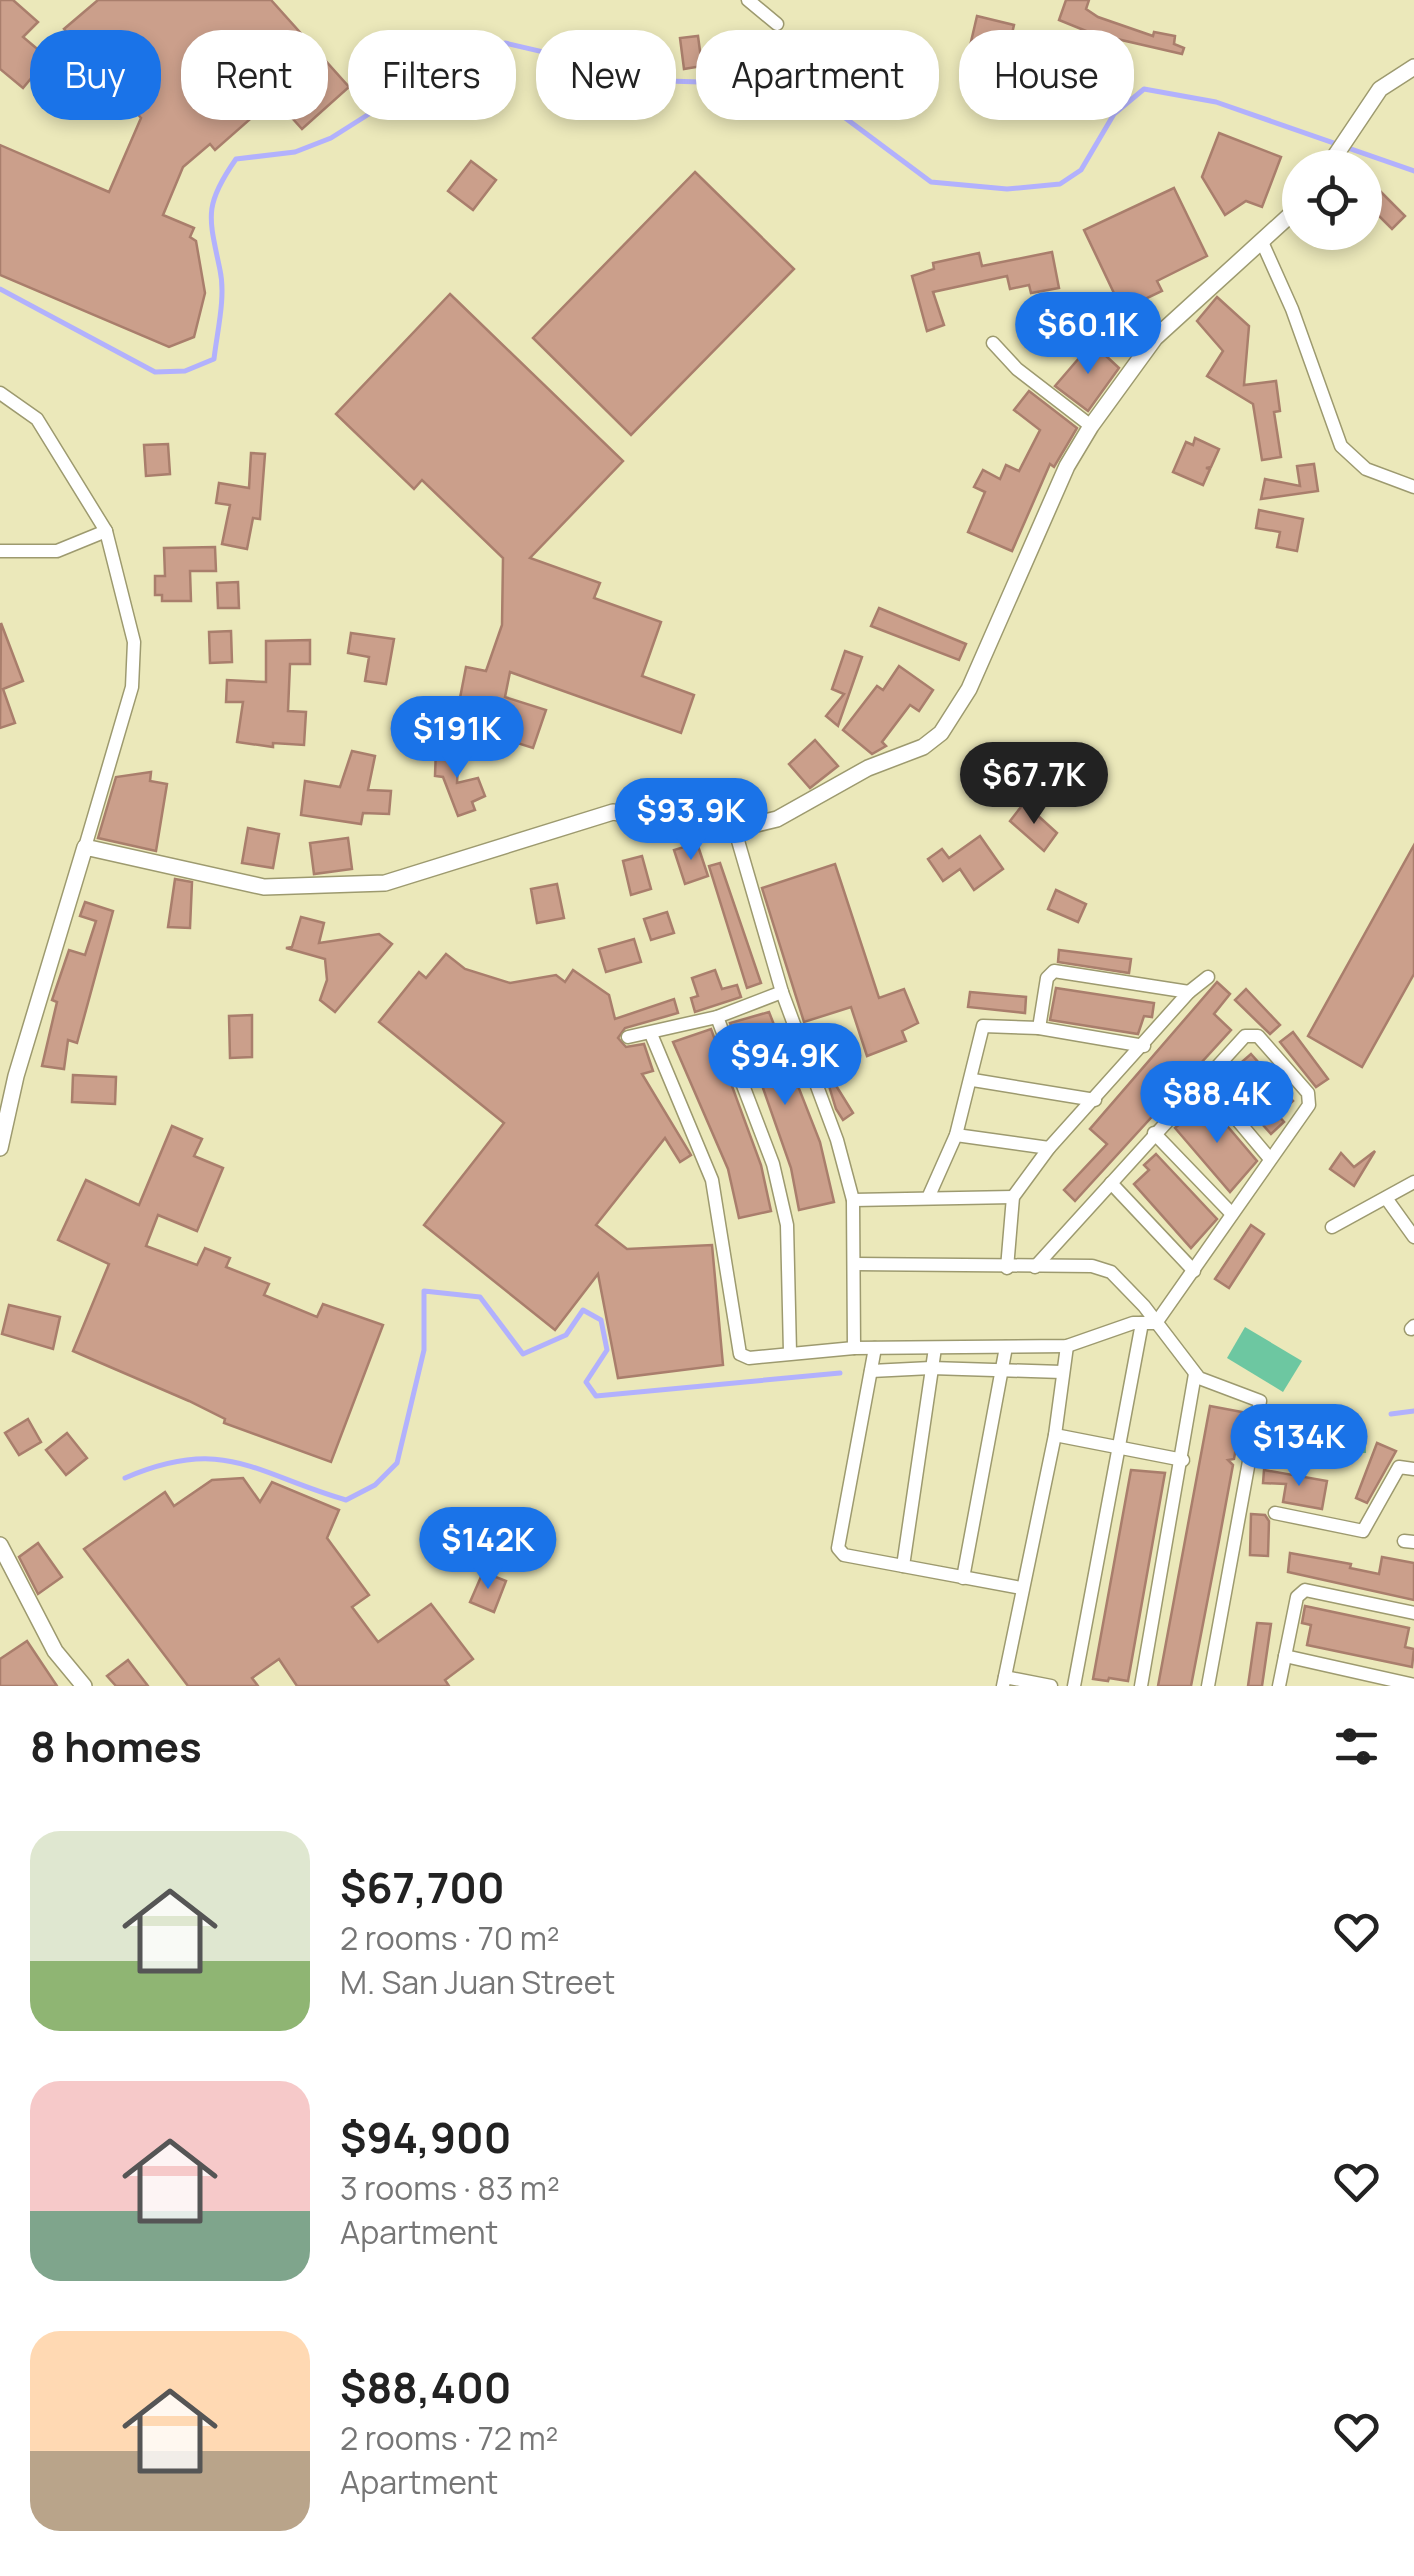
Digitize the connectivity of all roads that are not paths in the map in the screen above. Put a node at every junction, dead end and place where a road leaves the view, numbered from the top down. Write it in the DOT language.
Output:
graph roads {
  1 [pos="748,0"];
  2 [pos="777,24"];
  3 [pos="1414,67"];
  4 [pos="1339,150"];
  5 [pos="1282,223"];
  6 [pos="1262,242"];
  7 [pos="992,343"];
  8 [pos="0,393"];
  9 [pos="1091,426"];
  10 [pos="1414,488"];
  11 [pos="106,531"];
  12 [pos="0,551"];
  13 [pos="734,827"];
  14 [pos="85,847"];
  15 [pos="1208,977"];
  16 [pos="782,992"];
  17 [pos="1189,992"];
  18 [pos="717,1017"];
  19 [pos="1039,1028"];
  20 [pos="651,1034"];
  21 [pos="628,1037"];
  22 [pos="1144,1046"];
  23 [pos="1202,1078"];
  24 [pos="973,1080"];
  25 [pos="1095,1100"];
  26 [pos="1154,1133"];
  27 [pos="956,1135"];
  28 [pos="0,1148"];
  29 [pos="1049,1148"];
  30 [pos="1270,1159"];
  31 [pos="1414,1182"];
  32 [pos="1111,1184"];
  33 [pos="928,1198"];
  34 [pos="1014,1198"];
  35 [pos="1386,1198"];
  36 [pos="853,1200"];
  37 [pos="1232,1214"];
  38 [pos="1332,1227"];
  39 [pos="1414,1237"];
  40 [pos="855,1264"];
  41 [pos="1035,1267"];
  42 [pos="1007,1268"];
  43 [pos="1194,1271"];
  44 [pos="1149,1323"];
  45 [pos="1067,1346"];
  46 [pos="1006,1347"];
  47 [pos="854,1348"];
  48 [pos="874,1348"];
  49 [pos="935,1348"];
  50 [pos="790,1352"];
  51 [pos="931,1368"];
  52 [pos="1004,1368"];
  53 [pos="870,1371"];
  54 [pos="1062,1372"];
  55 [pos="1195,1374"];
  56 [pos="1055,1435"];
  57 [pos="1120,1445"];
  58 [pos="1183,1460"];
  59 [pos="1414,1469"];
  60 [pos="1275,1514"];
  61 [pos="0,1545"];
  62 [pos="903,1566"];
  63 [pos="963,1578"];
  64 [pos="1021,1588"];
  65 [pos="1414,1614"];
  66 [pos="1285,1656"];
  67 [pos="1004,1681"];
  68 [pos="1414,1685"];
  69 [pos="84,1686"];
  70 [pos="1051,1686"];
  71 [pos="1074,1686"];
  72 [pos="1141,1686"];
  73 [pos="1208,1686"];
  74 [pos="1279,1686"];
  1 -- 2 [label="street"];
  3 -- 4 [label="street"];
  5 -- 6 [label="street"];
  6 -- 9 [label="street"];
  6 -- 10 [label="street"];
  7 -- 9 [label="street"];
  8 -- 11 [label="street"];
  9 -- 13 [label="street"];
  11 -- 12 [label="street"];
  11 -- 14 [label="street"];
  13 -- 14 [label="street"];
  13 -- 16 [label="street"];
  14 -- 28 [label="street"];
  15 -- 17 [label="street"];
  16 -- 18 [label="street"];
  16 -- 36 [label="street"];
  17 -- 19 [label="street"];
  17 -- 22 [label="street"];
  18 -- 20 [label="street"];
  18 -- 50 [label="street"];
  19 -- 22 [label="street"];
  19 -- 24 [label="street"];
  20 -- 21 [label="street"];
  20 -- 50 [label="street"];
  22 -- 25 [label="street"];
  23 -- 26 [label="street"];
  23 -- 30 [label="street"];
  23 -- 30 [label="street"];
  24 -- 25 [label="street"];
  24 -- 27 [label="street"];
  25 -- 29 [label="street"];
  26 -- 32 [label="street"];
  26 -- 37 [label="street"];
  27 -- 29 [label="street"];
  27 -- 33 [label="street"];
  29 -- 34 [label="street"];
  30 -- 37 [label="street"];
  31 -- 35 [label="street"];
  32 -- 41 [label="street"];
  32 -- 43 [label="street"];
  33 -- 34 [label="street"];
  33 -- 36 [label="street"];
  34 -- 42 [label="street"];
  35 -- 38 [label="street"];
  35 -- 39 [label="street"];
  36 -- 40 [label="street"];
  37 -- 43 [label="street"];
  40 -- 42 [label="street"];
  40 -- 47 [label="street"];
  41 -- 42 [label="street"];
  41 -- 44 [label="street"];
  43 -- 44 [label="street"];
  44 -- 45 [label="street"];
  44 -- 55 [label="street"];
  44 -- 57 [label="street"];
  45 -- 46 [label="street"];
  45 -- 54 [label="street"];
  46 -- 49 [label="street"];
  46 -- 52 [label="street"];
  47 -- 48 [label="street"];
  47 -- 50 [label="street"];
  48 -- 49 [label="street"];
  48 -- 53 [label="street"];
  49 -- 51 [label="street"];
  51 -- 52 [label="street"];
  51 -- 53 [label="street"];
  51 -- 62 [label="street"];
  52 -- 54 [label="street"];
  52 -- 63 [label="street"];
  53 -- 62 [label="street"];
  54 -- 56 [label="street"];
  55 -- 58 [label="street"];
  55 -- 73 [label="street"];
  56 -- 57 [label="street"];
  56 -- 64 [label="street"];
  57 -- 58 [label="street"];
  57 -- 71 [label="street"];
  58 -- 72 [label="street"];
  59 -- 60 [label="street"];
  61 -- 69 [label="street"];
  62 -- 63 [label="street"];
  63 -- 64 [label="street"];
  64 -- 67 [label="street"];
  65 -- 66 [label="street"];
  66 -- 68 [label="street"];
  66 -- 74 [label="street"];
  67 -- 70 [label="street"];
}
